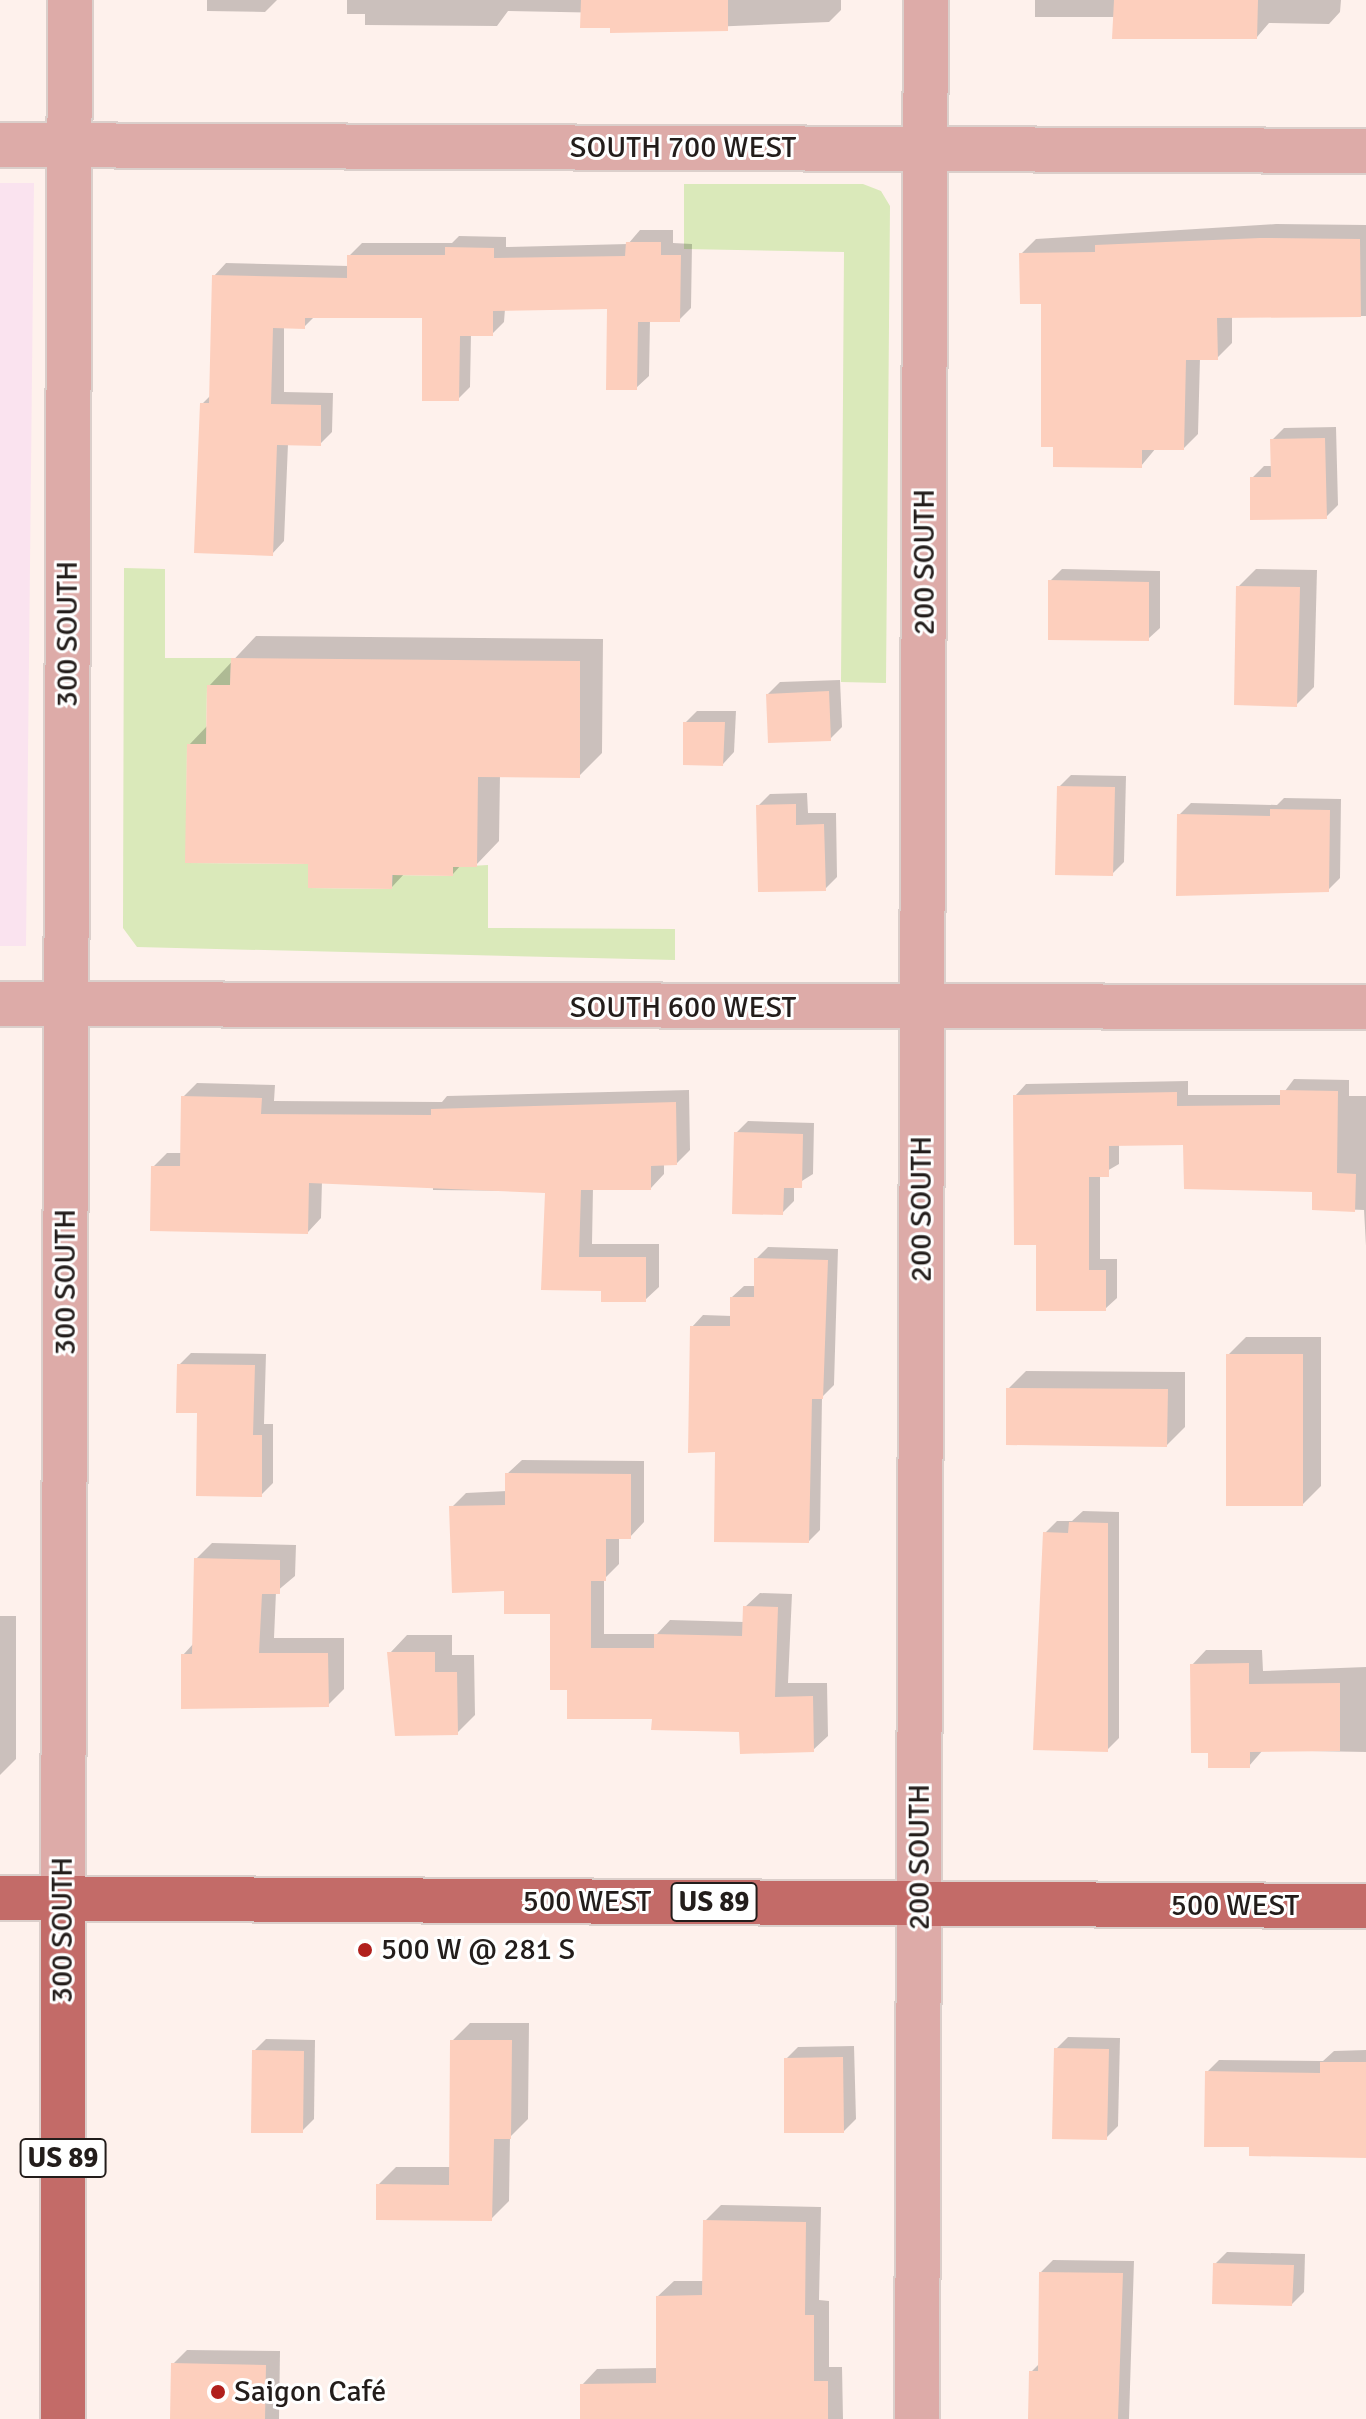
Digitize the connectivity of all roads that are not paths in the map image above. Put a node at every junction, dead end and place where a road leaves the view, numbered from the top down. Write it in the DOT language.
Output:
graph roads {
  1 [pos="70,0"];
  2 [pos="926,0"];
  3 [pos="0,145"];
  4 [pos="69,145"];
  5 [pos="925,149"];
  6 [pos="1366,151"];
  7 [pos="0,1004"];
  8 [pos="67,1004"];
  9 [pos="1366,1007"];
  10 [pos="923,1009"];
  11 [pos="0,1898"];
  12 [pos="63,1898"];
  13 [pos="920,1903"];
  14 [pos="1366,1906"];
  15 [pos="63,2419"];
  16 [pos="917,2419"];
  1 -- 4 [label="street, 300 SOUTH"];
  2 -- 5 [label="street, 200 SOUTH"];
  3 -- 4 [label="street, SOUTH 700 WEST"];
  4 -- 5 [label="street, SOUTH 700 WEST"];
  4 -- 8 [label="street, 300 SOUTH"];
  5 -- 6 [label="street, SOUTH 700 WEST"];
  5 -- 10 [label="street, 200 SOUTH"];
  7 -- 8 [label="street, SOUTH 600 WEST"];
  8 -- 10 [label="street, SOUTH 600 WEST"];
  8 -- 12 [label="street, 300 SOUTH"];
  9 -- 10 [label="street, SOUTH 600 WEST"];
  10 -- 13 [label="street, 200 SOUTH"];
  11 -- 12 [label="main road, 500 WEST"];
  12 -- 13 [label="main road, 500 WEST / US 89"];
  12 -- 15 [label="main road, 300 SOUTH / US 89"];
  13 -- 14 [label="main road, 500 WEST / US 89"];
  13 -- 16 [label="street, 200 SOUTH"];
}
